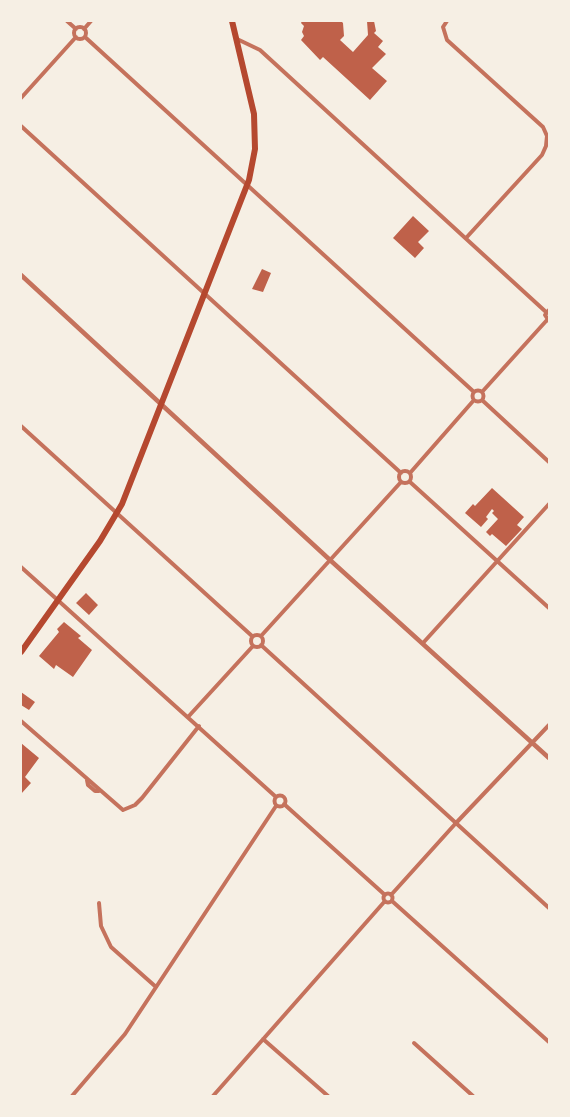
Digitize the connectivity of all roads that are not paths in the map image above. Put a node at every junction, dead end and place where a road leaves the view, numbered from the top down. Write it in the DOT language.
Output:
graph roads {
  1 [pos="67,21"];
  2 [pos="91,21"];
  3 [pos="232,21"];
  4 [pos="447,21"];
  5 [pos="76,29"];
  6 [pos="84,29"];
  7 [pos="76,37"];
  8 [pos="85,37"];
  9 [pos="236,38"];
  10 [pos="21,98"];
  11 [pos="21,126"];
  12 [pos="247,185"];
  13 [pos="466,238"];
  14 [pos="21,275"];
  15 [pos="205,294"];
  16 [pos="548,311"];
  17 [pos="548,321"];
  18 [pos="474,392"];
  19 [pos="482,392"];
  20 [pos="474,400"];
  21 [pos="482,400"];
  22 [pos="162,405"];
  23 [pos="21,426"];
  24 [pos="549,462"];
  25 [pos="401,473"];
  26 [pos="410,473"];
  27 [pos="401,482"];
  28 [pos="410,482"];
  29 [pos="549,504"];
  30 [pos="117,513"];
  31 [pos="330,560"];
  32 [pos="497,561"];
  33 [pos="21,567"];
  34 [pos="59,600"];
  35 [pos="549,608"];
  36 [pos="252,636"];
  37 [pos="261,636"];
  38 [pos="423,643"];
  39 [pos="261,645"];
  40 [pos="253,646"];
  41 [pos="21,652"];
  42 [pos="188,717"];
  43 [pos="21,720"];
  44 [pos="549,725"];
  45 [pos="199,726"];
  46 [pos="533,743"];
  47 [pos="549,758"];
  48 [pos="276,797"];
  49 [pos="284,804"];
  50 [pos="276,806"];
  51 [pos="456,823"];
  52 [pos="391,894"];
  53 [pos="385,895"];
  54 [pos="385,901"];
  55 [pos="392,901"];
  56 [pos="99,903"];
  57 [pos="549,908"];
  58 [pos="156,987"];
  59 [pos="263,1039"];
  60 [pos="414,1042"];
  61 [pos="549,1042"];
  62 [pos="72,1096"];
  63 [pos="213,1096"];
  64 [pos="328,1096"];
  65 [pos="474,1096"];
  1 -- 5 [label="street"];
  2 -- 6 [label="street"];
  3 -- 9 [label="main road"];
  4 -- 13 [label="street"];
  5 -- 6 [label="street"];
  5 -- 7 [label="street"];
  6 -- 8 [label="street"];
  7 -- 8 [label="street"];
  7 -- 10 [label="street"];
  8 -- 12 [label="street"];
  9 -- 12 [label="main road"];
  9 -- 13 [label="street"];
  11 -- 15 [label="street"];
  12 -- 15 [label="main road"];
  12 -- 18 [label="street"];
  13 -- 16 [label="street"];
  14 -- 22 [label="street"];
  15 -- 22 [label="main road"];
  15 -- 25 [label="street"];
  16 -- 17 [label="street"];
  17 -- 19 [label="street"];
  18 -- 19 [label="street"];
  18 -- 20 [label="street"];
  19 -- 21 [label="street"];
  20 -- 21 [label="street"];
  20 -- 26 [label="street"];
  21 -- 24 [label="street"];
  22 -- 30 [label="main road"];
  22 -- 31 [label="street"];
  23 -- 30 [label="street"];
  25 -- 26 [label="street"];
  25 -- 27 [label="street"];
  26 -- 28 [label="street"];
  27 -- 28 [label="street"];
  27 -- 31 [label="street"];
  28 -- 32 [label="street"];
  29 -- 32 [label="street"];
  30 -- 34 [label="main road"];
  30 -- 36 [label="street"];
  31 -- 37 [label="street"];
  31 -- 38 [label="street"];
  32 -- 35 [label="street"];
  32 -- 38 [label="street"];
  33 -- 34 [label="street"];
  34 -- 41 [label="main road"];
  34 -- 42 [label="street"];
  36 -- 37 [label="street"];
  36 -- 40 [label="street"];
  37 -- 39 [label="street"];
  38 -- 46 [label="street"];
  39 -- 40 [label="street"];
  39 -- 51 [label="street"];
  40 -- 42 [label="street"];
  42 -- 45 [label="street"];
  43 -- 45 [label="street"];
  44 -- 46 [label="street"];
  45 -- 48 [label="street"];
  46 -- 47 [label="street"];
  46 -- 51 [label="street"];
  48 -- 49 [label="street"];
  48 -- 50 [label="street"];
  49 -- 50 [label="street"];
  49 -- 53 [label="street"];
  50 -- 58 [label="street"];
  51 -- 52 [label="street"];
  51 -- 57 [label="street"];
  52 -- 53 [label="street"];
  52 -- 55 [label="street"];
  53 -- 54 [label="street"];
  54 -- 55 [label="street"];
  54 -- 59 [label="street"];
  55 -- 61 [label="street"];
  56 -- 58 [label="street"];
  58 -- 62 [label="street"];
  59 -- 63 [label="street"];
  59 -- 64 [label="street"];
  60 -- 65 [label="street"];
}
